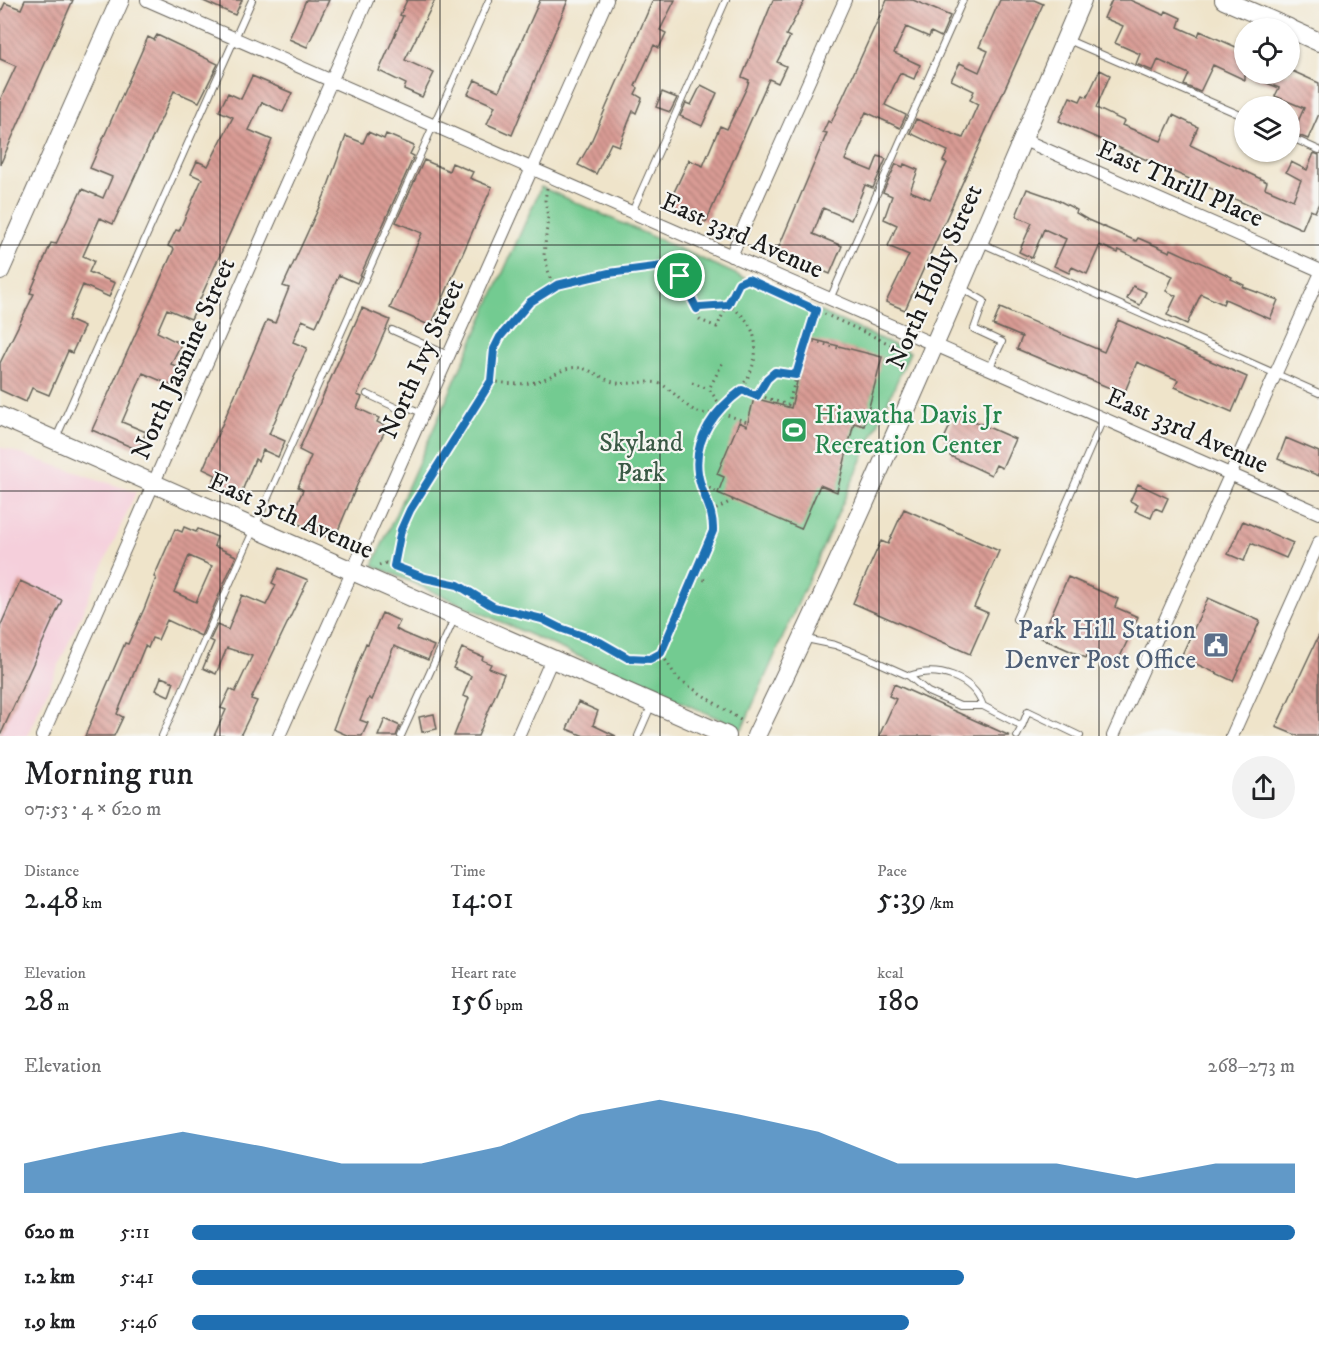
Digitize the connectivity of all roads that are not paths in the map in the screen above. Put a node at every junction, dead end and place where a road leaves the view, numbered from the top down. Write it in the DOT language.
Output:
graph roads {
  1 [pos="120,0"];
  2 [pos="147,0"];
  3 [pos="252,0"];
  4 [pos="367,0"];
  5 [pos="489,0"];
  6 [pos="607,0"];
  7 [pos="726,0"];
  8 [pos="845,0"];
  9 [pos="963,0"];
  10 [pos="1082,0"];
  11 [pos="1224,0"];
  12 [pos="1265,18"];
  13 [pos="1300,33"];
  14 [pos="235,38"];
  15 [pos="1066,39"];
  16 [pos="1319,42"];
  17 [pos="331,80"];
  18 [pos="1234,112"];
  19 [pos="434,124"];
  20 [pos="1022,139"];
  21 [pos="1300,141"];
  22 [pos="1319,150"];
  23 [pos="532,168"];
  24 [pos="632,212"];
  25 [pos="978,241"];
  26 [pos="731,256"];
  27 [pos="1319,270"];
  28 [pos="0,271"];
  29 [pos="1319,277"];
  30 [pos="958,286"];
  31 [pos="830,299"];
  32 [pos="392,330"];
  33 [pos="933,344"];
  34 [pos="448,355"];
  35 [pos="989,369"];
  36 [pos="1276,374"];
  37 [pos="1319,393"];
  38 [pos="368,394"];
  39 [pos="422,413"];
  40 [pos="0,416"];
  41 [pos="1103,419"];
  42 [pos="55,440"];
  43 [pos="1232,475"];
  44 [pos="154,483"];
  45 [pos="1319,513"];
  46 [pos="254,528"];
  47 [pos="1319,542"];
  48 [pos="352,571"];
  49 [pos="455,616"];
  50 [pos="1016,619"];
  51 [pos="802,638"];
  52 [pos="552,659"];
  53 [pos="909,676"];
  54 [pos="652,703"];
  55 [pos="984,706"];
  56 [pos="1022,726"];
  57 [pos="751,730"];
  58 [pos="42,736"];
  59 [pos="162,736"];
  60 [pos="279,736"];
  61 [pos="401,736"];
  62 [pos="518,736"];
  63 [pos="638,736"];
  64 [pos="727,736"];
  65 [pos="1017,736"];
  66 [pos="1080,736"];
  67 [pos="1113,736"];
  68 [pos="1232,736"];
  1 -- 28 [label="street"];
  2 -- 14 [label="street, East 33rd Avenue"];
  3 -- 14 [label="lane"];
  4 -- 17 [label="street, North Jasmine Street"];
  5 -- 19 [label="lane"];
  6 -- 23 [label="street, North Ivy Street"];
  7 -- 24 [label="lane"];
  8 -- 26 [label="street"];
  9 -- 31 [label="lane"];
  10 -- 15 [label="street, North Holly Street"];
  11 -- 12 [label="street"];
  13 -- 16 [label="street"];
  14 -- 17 [label="street, East 33rd Avenue"];
  14 -- 42 [label="lane"];
  15 -- 18 [label="lane"];
  15 -- 20 [label="street, North Holly Street"];
  17 -- 19 [label="street, East 33rd Avenue"];
  17 -- 44 [label="street, North Jasmine Street"];
  19 -- 23 [label="street, East 33rd Avenue"];
  19 -- 46 [label="lane"];
  20 -- 25 [label="street, North Holly Street"];
  20 -- 27 [label="street, East Thrill Place"];
  21 -- 22 [label="lane"];
  23 -- 24 [label="street, East 33rd Avenue"];
  23 -- 34 [label="street, North Ivy Street"];
  24 -- 26 [label="street, East 33rd Avenue"];
  25 -- 30 [label="street, North Holly Street"];
  25 -- 36 [label="lane"];
  26 -- 31 [label="street, East 33rd Avenue"];
  29 -- 36 [label="street"];
  30 -- 33 [label="street, North Holly Street"];
  30 -- 35 [label="lane"];
  31 -- 33 [label="street, East 33rd Avenue"];
  32 -- 34 [label="lane"];
  33 -- 35 [label="street, East 33rd Avenue"];
  33 -- 51 [label="street, North Holly Street"];
  34 -- 39 [label="street, North Ivy Street"];
  35 -- 41 [label="street, East 33rd Avenue"];
  36 -- 37 [label="lane"];
  36 -- 43 [label="street"];
  38 -- 39 [label="lane"];
  39 -- 48 [label="street, North Ivy Street"];
  40 -- 42 [label="street, East 35th Avenue"];
  41 -- 43 [label="street, East 33rd Avenue"];
  41 -- 50 [label="lane"];
  42 -- 44 [label="street, East 35th Avenue"];
  43 -- 45 [label="street, East 33rd Avenue"];
  43 -- 67 [label="street"];
  44 -- 46 [label="street, East 35th Avenue"];
  44 -- 58 [label="street, North Jasmine Street"];
  46 -- 48 [label="street, East 35th Avenue"];
  46 -- 59 [label="lane"];
  47 -- 68 [label="street"];
  48 -- 49 [label="street, East 35th Avenue"];
  48 -- 60 [label="street, North Ivy Street"];
  49 -- 52 [label="street, East 35th Avenue"];
  49 -- 61 [label="lane"];
  51 -- 53 [label="lane"];
  51 -- 57 [label="street, North Holly Street"];
  52 -- 54 [label="street, East 35th Avenue"];
  52 -- 62 [label="street"];
  53 -- 55 [label="lane"];
  53 -- 55 [label="lane"];
  54 -- 63 [label="lane"];
  54 -- 64 [label="street, East 35th Avenue"];
  55 -- 56 [label="lane"];
  56 -- 65 [label="lane"];
  56 -- 66 [label="lane"];
}
